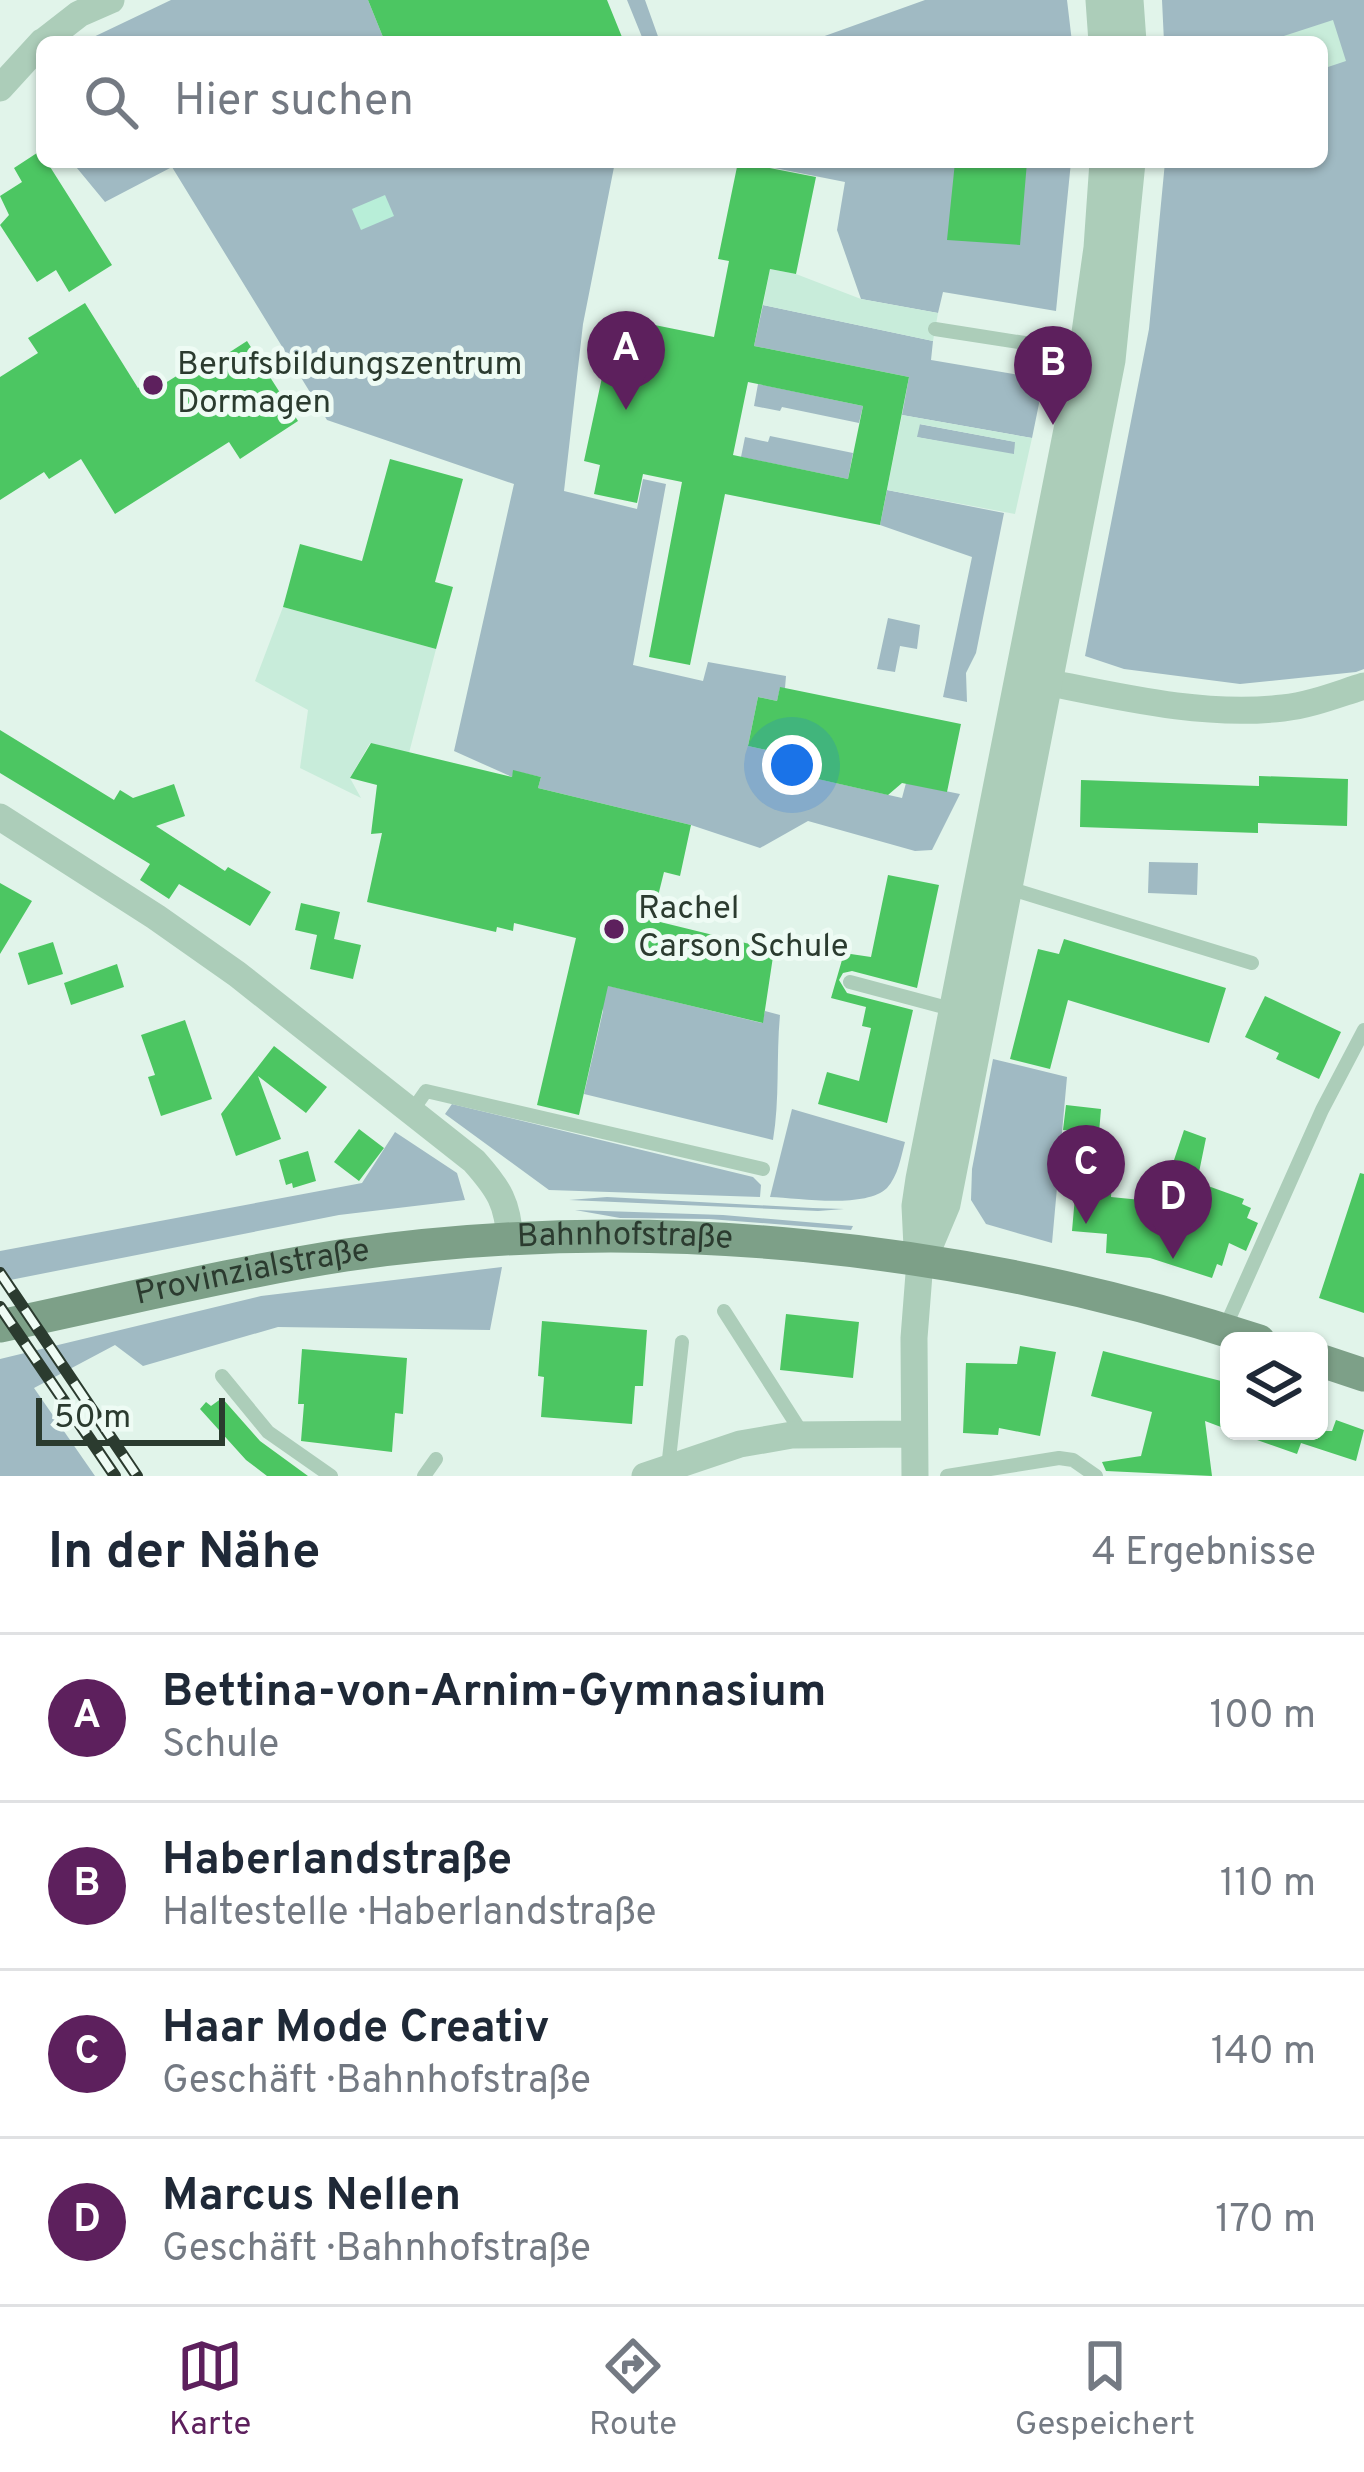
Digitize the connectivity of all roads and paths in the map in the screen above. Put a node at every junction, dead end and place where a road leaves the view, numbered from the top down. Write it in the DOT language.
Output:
graph roads {
  1 [pos="111,0"];
  2 [pos="1102,0"];
  3 [pos="1127,0"];
  4 [pos="50,36"];
  5 [pos="1105,36"];
  6 [pos="1130,36"];
  7 [pos="36,49"];
  8 [pos="0,88"];
  9 [pos="1106,168"];
  10 [pos="1128,168"];
  11 [pos="935,329"];
  12 [pos="1049,347"];
  13 [pos="1034,680"];
  14 [pos="1364,686"];
  15 [pos="0,818"];
  16 [pos="1005,887"];
  17 [pos="1252,963"];
  18 [pos="850,982"];
  19 [pos="955,1010"];
  20 [pos="1364,1030"];
  21 [pos="412,1111"];
  22 [pos="764,1168"];
  23 [pos="510,1240"];
  24 [pos="920,1261"];
  25 [pos="724,1311"];
  26 [pos="0,1326"];
  27 [pos="1224,1330"];
  28 [pos="1230,1332"];
  29 [pos="682,1342"];
  30 [pos="1328,1363"];
  31 [pos="222,1376"];
  32 [pos="1364,1376"];
  33 [pos="913,1434"];
  34 [pos="804,1435"];
  35 [pos="436,1459"];
  36 [pos="657,1472"];
  37 [pos="331,1476"];
  38 [pos="424,1476"];
  39 [pos="915,1476"];
  40 [pos="947,1476"];
  41 [pos="1096,1476"];
  1 -- 4 [label="street"];
  2 -- 5 [label="street"];
  3 -- 6 [label="street"];
  7 -- 8 [label="street"];
  9 -- 13 [label="street"];
  10 -- 13 [label="street"];
  11 -- 12 [label="lane"];
  13 -- 14 [label="street"];
  13 -- 16 [label="street"];
  13 -- 19 [label="street"];
  15 -- 21 [label="street, Bahnhofstraße"];
  16 -- 17 [label="lane"];
  16 -- 24 [label="street"];
  18 -- 19 [label="lane"];
  19 -- 24 [label="street"];
  20 -- 27 [label="lane"];
  21 -- 22 [label="lane"];
  21 -- 23 [label="street, Bahnhofstraße"];
  23 -- 24 [label="main road, Bahnhofstraße"];
  23 -- 26 [label="main road, Provinzialstraße"];
  24 -- 27 [label="main road, Bahnhofstraße"];
  24 -- 33 [label="street"];
  25 -- 34 [label="lane"];
  27 -- 28 [label="main road, Bahnhofstraße"];
  29 -- 36 [label="lane"];
  30 -- 32 [label="main road"];
  31 -- 37 [label="lane"];
  33 -- 34 [label="street"];
  33 -- 39 [label="street"];
  34 -- 36 [label="street"];
  35 -- 38 [label="lane"];
  40 -- 41 [label="lane"];
}
